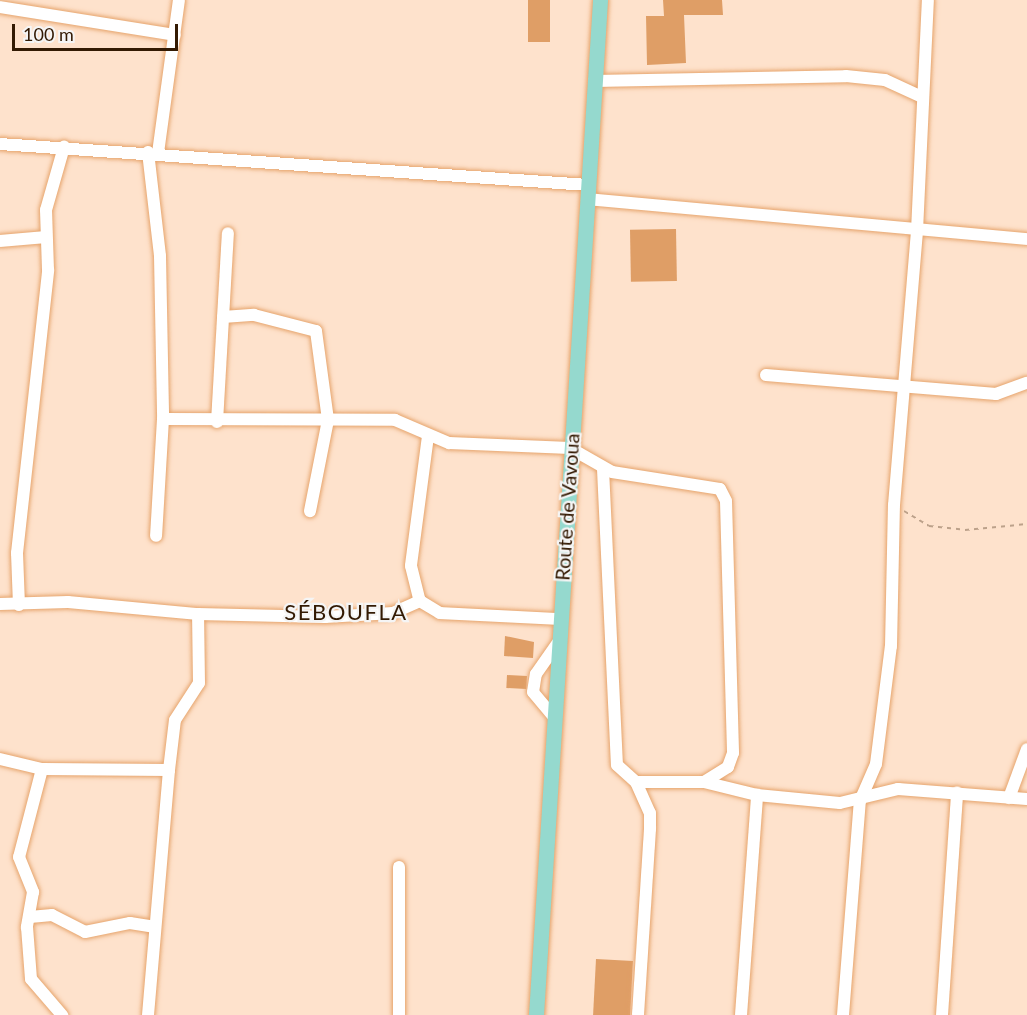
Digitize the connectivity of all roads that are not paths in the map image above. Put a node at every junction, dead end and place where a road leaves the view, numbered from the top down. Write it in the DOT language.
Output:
graph roads {
  1 [pos="179,0"];
  2 [pos="600,0"];
  3 [pos="928,0"];
  4 [pos="0,7"];
  5 [pos="175,35"];
  6 [pos="594,81"];
  7 [pos="922,97"];
  8 [pos="0,144"];
  9 [pos="64,147"];
  10 [pos="153,153"];
  11 [pos="587,192"];
  12 [pos="917,231"];
  13 [pos="228,233"];
  14 [pos="46,237"];
  15 [pos="1027,239"];
  16 [pos="0,241"];
  17 [pos="223,317"];
  18 [pos="766,375"];
  19 [pos="1027,384"];
  20 [pos="903,386"];
  21 [pos="163,419"];
  22 [pos="328,420"];
  23 [pos="217,422"];
  24 [pos="428,436"];
  25 [pos="570,448"];
  26 [pos="603,469"];
  27 [pos="310,511"];
  28 [pos="156,536"];
  29 [pos="420,601"];
  30 [pos="0,604"];
  31 [pos="20,604"];
  32 [pos="198,614"];
  33 [pos="560,619"];
  34 [pos="558,642"];
  35 [pos="553,716"];
  36 [pos="1027,749"];
  37 [pos="0,759"];
  38 [pos="42,769"];
  39 [pos="169,770"];
  40 [pos="636,782"];
  41 [pos="704,783"];
  42 [pos="957,793"];
  43 [pos="757,795"];
  44 [pos="1009,798"];
  45 [pos="1027,799"];
  46 [pos="860,801"];
  47 [pos="399,867"];
  48 [pos="30,916"];
  49 [pos="154,927"];
  50 [pos="62,1015"];
  51 [pos="148,1015"];
  52 [pos="399,1015"];
  53 [pos="536,1015"];
  54 [pos="638,1015"];
  55 [pos="741,1015"];
  56 [pos="843,1015"];
  57 [pos="942,1015"];
  1 -- 5 [label="street"];
  2 -- 6 [label="main road, Route de Vavoua"];
  3 -- 7 [label="street"];
  4 -- 5 [label="street"];
  5 -- 10 [label="street"];
  6 -- 7 [label="street"];
  6 -- 11 [label="main road, Route de Vavoua"];
  7 -- 12 [label="street"];
  8 -- 9 [label="street"];
  9 -- 10 [label="street"];
  9 -- 14 [label="street"];
  10 -- 11 [label="street"];
  10 -- 21 [label="street"];
  11 -- 12 [label="street"];
  11 -- 25 [label="main road, Route de Vavoua"];
  12 -- 15 [label="street"];
  12 -- 20 [label="street"];
  13 -- 17 [label="street"];
  14 -- 16 [label="street"];
  14 -- 31 [label="street"];
  17 -- 22 [label="street"];
  17 -- 23 [label="street"];
  18 -- 20 [label="street"];
  19 -- 20 [label="street"];
  20 -- 46 [label="street"];
  21 -- 23 [label="street"];
  21 -- 28 [label="street"];
  22 -- 23 [label="street"];
  22 -- 24 [label="street"];
  22 -- 27 [label="street"];
  24 -- 25 [label="street"];
  24 -- 29 [label="street"];
  25 -- 26 [label="street"];
  25 -- 33 [label="main road, Route de Vavoua"];
  26 -- 40 [label="street"];
  26 -- 41 [label="street"];
  29 -- 32 [label="street"];
  29 -- 33 [label="street"];
  30 -- 31 [label="street"];
  31 -- 32 [label="street"];
  32 -- 39 [label="street"];
  33 -- 34 [label="main road, Route de Vavoua"];
  34 -- 35 [label="main road, Route de Vavoua"];
  34 -- 35 [label="street"];
  35 -- 53 [label="main road, Route de Vavoua"];
  36 -- 44 [label="street"];
  37 -- 38 [label="street"];
  38 -- 39 [label="street"];
  38 -- 48 [label="street"];
  39 -- 49 [label="street"];
  40 -- 41 [label="street"];
  40 -- 54 [label="street"];
  41 -- 43 [label="street"];
  42 -- 44 [label="street"];
  42 -- 46 [label="street"];
  42 -- 57 [label="street"];
  43 -- 46 [label="street"];
  43 -- 55 [label="street"];
  44 -- 45 [label="street"];
  46 -- 56 [label="street"];
  47 -- 52 [label="street"];
  48 -- 49 [label="street"];
  48 -- 50 [label="street"];
  49 -- 51 [label="street"];
}
